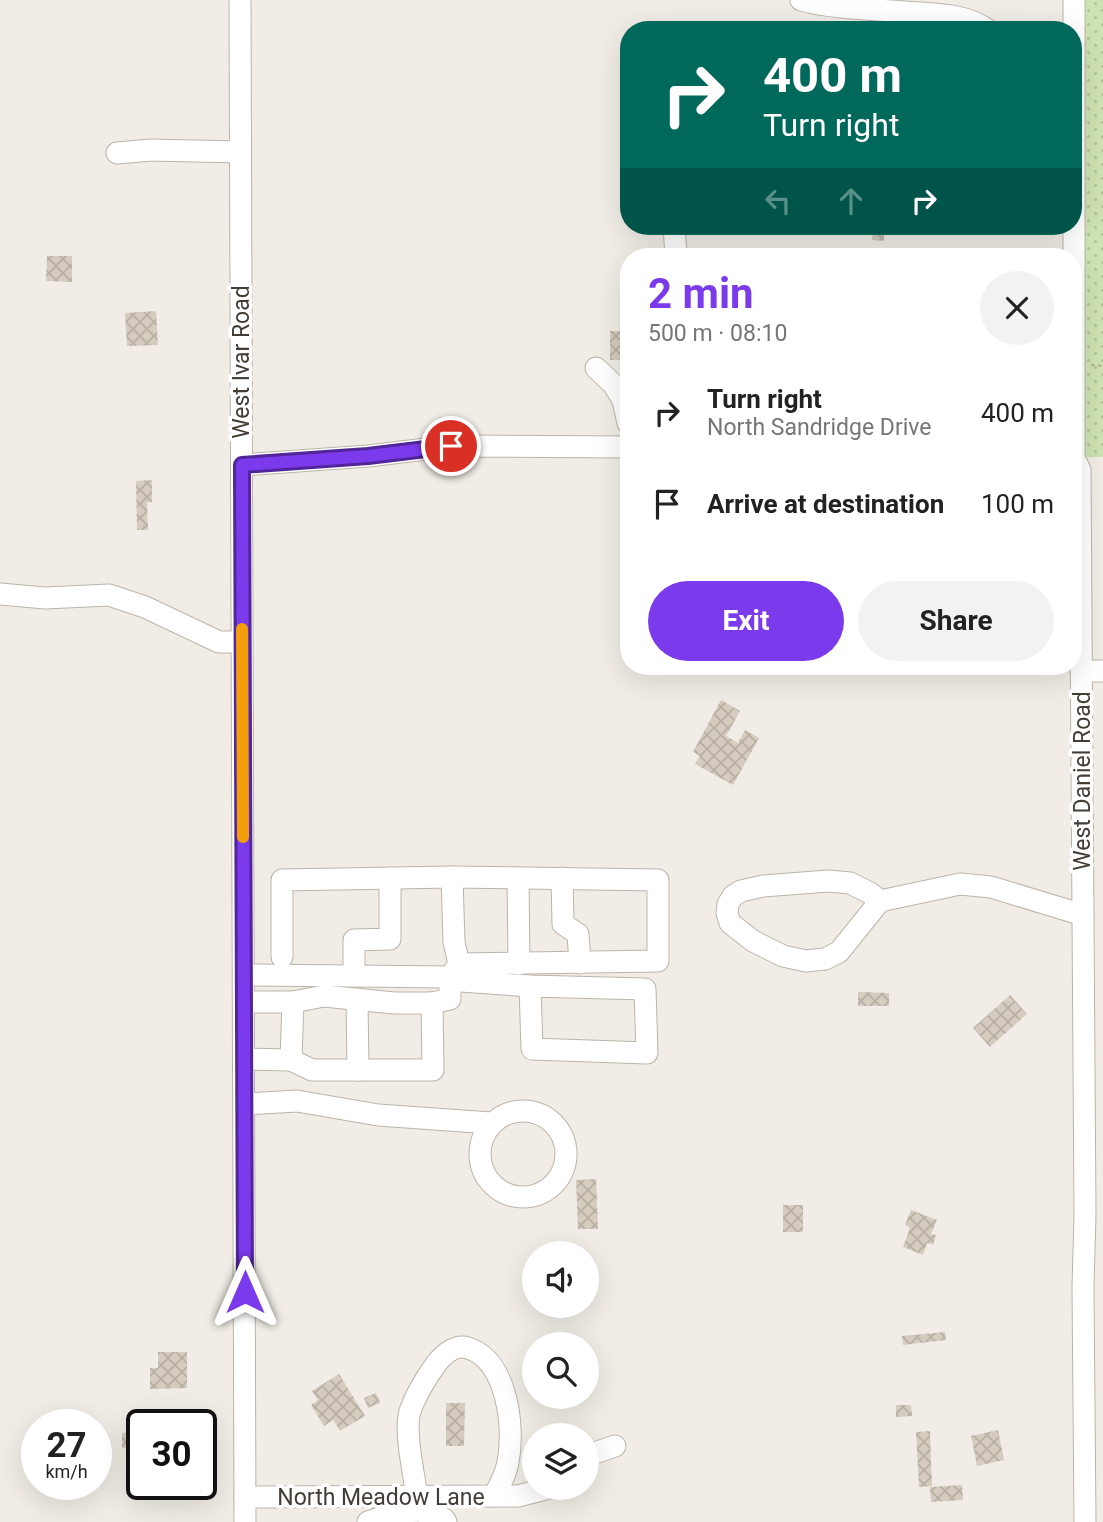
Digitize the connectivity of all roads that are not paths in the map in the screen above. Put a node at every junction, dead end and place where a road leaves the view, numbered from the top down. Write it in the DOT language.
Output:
graph roads {
  1 [pos="240,0"];
  2 [pos="801,0"];
  3 [pos="1074,0"];
  4 [pos="969,21"];
  5 [pos="1073,21"];
  6 [pos="240,152"];
  7 [pos="117,153"];
  8 [pos="596,368"];
  9 [pos="620,395"];
  10 [pos="620,447"];
  11 [pos="242,465"];
  12 [pos="0,594"];
  13 [pos="242,642"];
  14 [pos="1082,671"];
  15 [pos="1103,671"];
  16 [pos="1081,675"];
  17 [pos="452,877"];
  18 [pos="390,878"];
  19 [pos="518,878"];
  20 [pos="562,878"];
  21 [pos="282,880"];
  22 [pos="243,881"];
  23 [pos="880,901"];
  24 [pos="1083,915"];
  25 [pos="282,957"];
  26 [pos="580,963"];
  27 [pos="519,964"];
  28 [pos="455,970"];
  29 [pos="244,975"];
  30 [pos="354,976"];
  31 [pos="530,986"];
  32 [pos="357,999"];
  33 [pos="244,1002"];
  34 [pos="293,1002"];
  35 [pos="432,1003"];
  36 [pos="244,1059"];
  37 [pos="290,1060"];
  38 [pos="358,1070"];
  39 [pos="244,1104"];
  40 [pos="491,1123"];
  41 [pos="615,1446"];
  42 [pos="599,1452"];
  43 [pos="522,1495"];
  44 [pos="494,1496"];
  45 [pos="245,1497"];
  46 [pos="417,1497"];
  47 [pos="1091,1520"];
  48 [pos="245,1522"];
  49 [pos="368,1522"];
  50 [pos="446,1522"];
  1 -- 6 [label="street, West Ivar Road"];
  2 -- 4 [label="street"];
  3 -- 5 [label="street, West Daniel Road"];
  6 -- 7 [label="street"];
  6 -- 11 [label="street, West Ivar Road"];
  8 -- 9 [label="street"];
  10 -- 11 [label="street"];
  11 -- 13 [label="street, West Ivar Road"];
  12 -- 13 [label="street"];
  13 -- 22 [label="street, West Ivar Road"];
  14 -- 15 [label="street"];
  16 -- 24 [label="street, West Daniel Road"];
  17 -- 18 [label="street"];
  17 -- 19 [label="street"];
  17 -- 28 [label="street"];
  18 -- 21 [label="street"];
  18 -- 30 [label="street"];
  19 -- 20 [label="street"];
  19 -- 27 [label="street"];
  20 -- 26 [label="street"];
  20 -- 26 [label="street"];
  21 -- 22 [label="street"];
  21 -- 25 [label="street"];
  22 -- 29 [label="street, West Ivar Road"];
  23 -- 23 [label="street"];
  23 -- 24 [label="street"];
  24 -- 47 [label="street, West Daniel Road"];
  26 -- 27 [label="street"];
  27 -- 28 [label="street"];
  28 -- 30 [label="street"];
  28 -- 31 [label="street"];
  28 -- 35 [label="street"];
  29 -- 30 [label="street"];
  29 -- 33 [label="street, West Ivar Road"];
  31 -- 31 [label="street"];
  32 -- 34 [label="street"];
  32 -- 35 [label="street"];
  32 -- 38 [label="street"];
  33 -- 34 [label="street"];
  33 -- 36 [label="street, West Ivar Road"];
  34 -- 37 [label="street"];
  35 -- 38 [label="street"];
  36 -- 37 [label="street"];
  36 -- 39 [label="street, West Ivar Road"];
  37 -- 38 [label="street"];
  39 -- 40 [label="street"];
  39 -- 45 [label="street, West Ivar Road"];
  40 -- 40 [label="street"];
  41 -- 42 [label="street"];
  43 -- 44 [label="street, North Meadow Lane"];
  44 -- 46 [label="street, North Meadow Lane"];
  44 -- 46 [label="street"];
  45 -- 46 [label="street, North Meadow Lane"];
  45 -- 48 [label="street, West Ivar Road"];
  49 -- 50 [label="street"];
}
